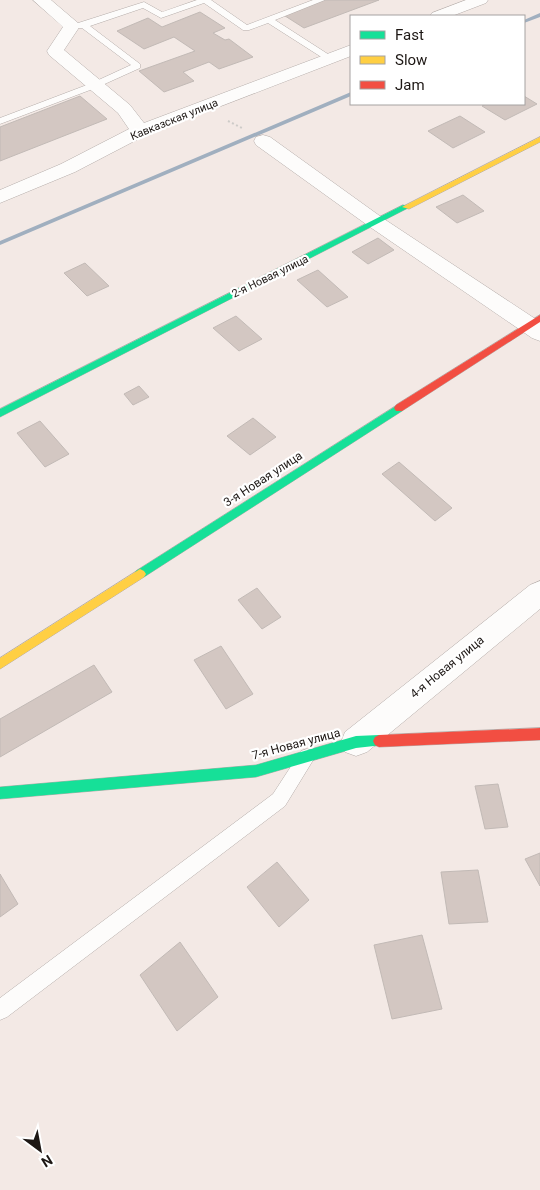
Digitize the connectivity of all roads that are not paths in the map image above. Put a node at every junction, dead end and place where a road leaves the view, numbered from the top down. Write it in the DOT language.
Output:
graph roads {
  1 [pos="41,0"];
  2 [pos="321,0"];
  3 [pos="480,0"];
  4 [pos="441,15"];
  5 [pos="269,20"];
  6 [pos="78,26"];
  7 [pos="350,50"];
  8 [pos="328,58"];
  9 [pos="96,85"];
  10 [pos="0,120"];
  11 [pos="140,131"];
  12 [pos="540,140"];
  13 [pos="264,142"];
  14 [pos="0,196"];
  15 [pos="378,222"];
  16 [pos="536,325"];
  17 [pos="0,412"];
  18 [pos="540,593"];
  19 [pos="0,664"];
  20 [pos="540,734"];
  21 [pos="356,742"];
  22 [pos="307,756"];
  23 [pos="0,793"];
  24 [pos="0,1010"];
  1 -- 6 [label="street"];
  2 -- 5 [label="lane"];
  3 -- 4 [label="street"];
  5 -- 6 [label="lane"];
  5 -- 8 [label="lane"];
  6 -- 9 [label="street"];
  6 -- 9 [label="lane"];
  7 -- 8 [label="street, Кавказская улица"];
  8 -- 11 [label="street, Кавказская улица"];
  9 -- 10 [label="lane"];
  9 -- 11 [label="street"];
  11 -- 14 [label="street, Кавказская улица"];
  12 -- 15 [label="street, 2-я Новая улица"];
  13 -- 15 [label="street"];
  15 -- 16 [label="street"];
  15 -- 17 [label="street, 2-я Новая улица"];
  16 -- 19 [label="street, 3-я Новая улица"];
  18 -- 21 [label="street, 4-я Новая улица"];
  20 -- 21 [label="street, 7-я Новая улица"];
  21 -- 22 [label="street, 7-я Новая улица"];
  22 -- 23 [label="street, 7-я Новая улица"];
  22 -- 24 [label="lane"];
}
